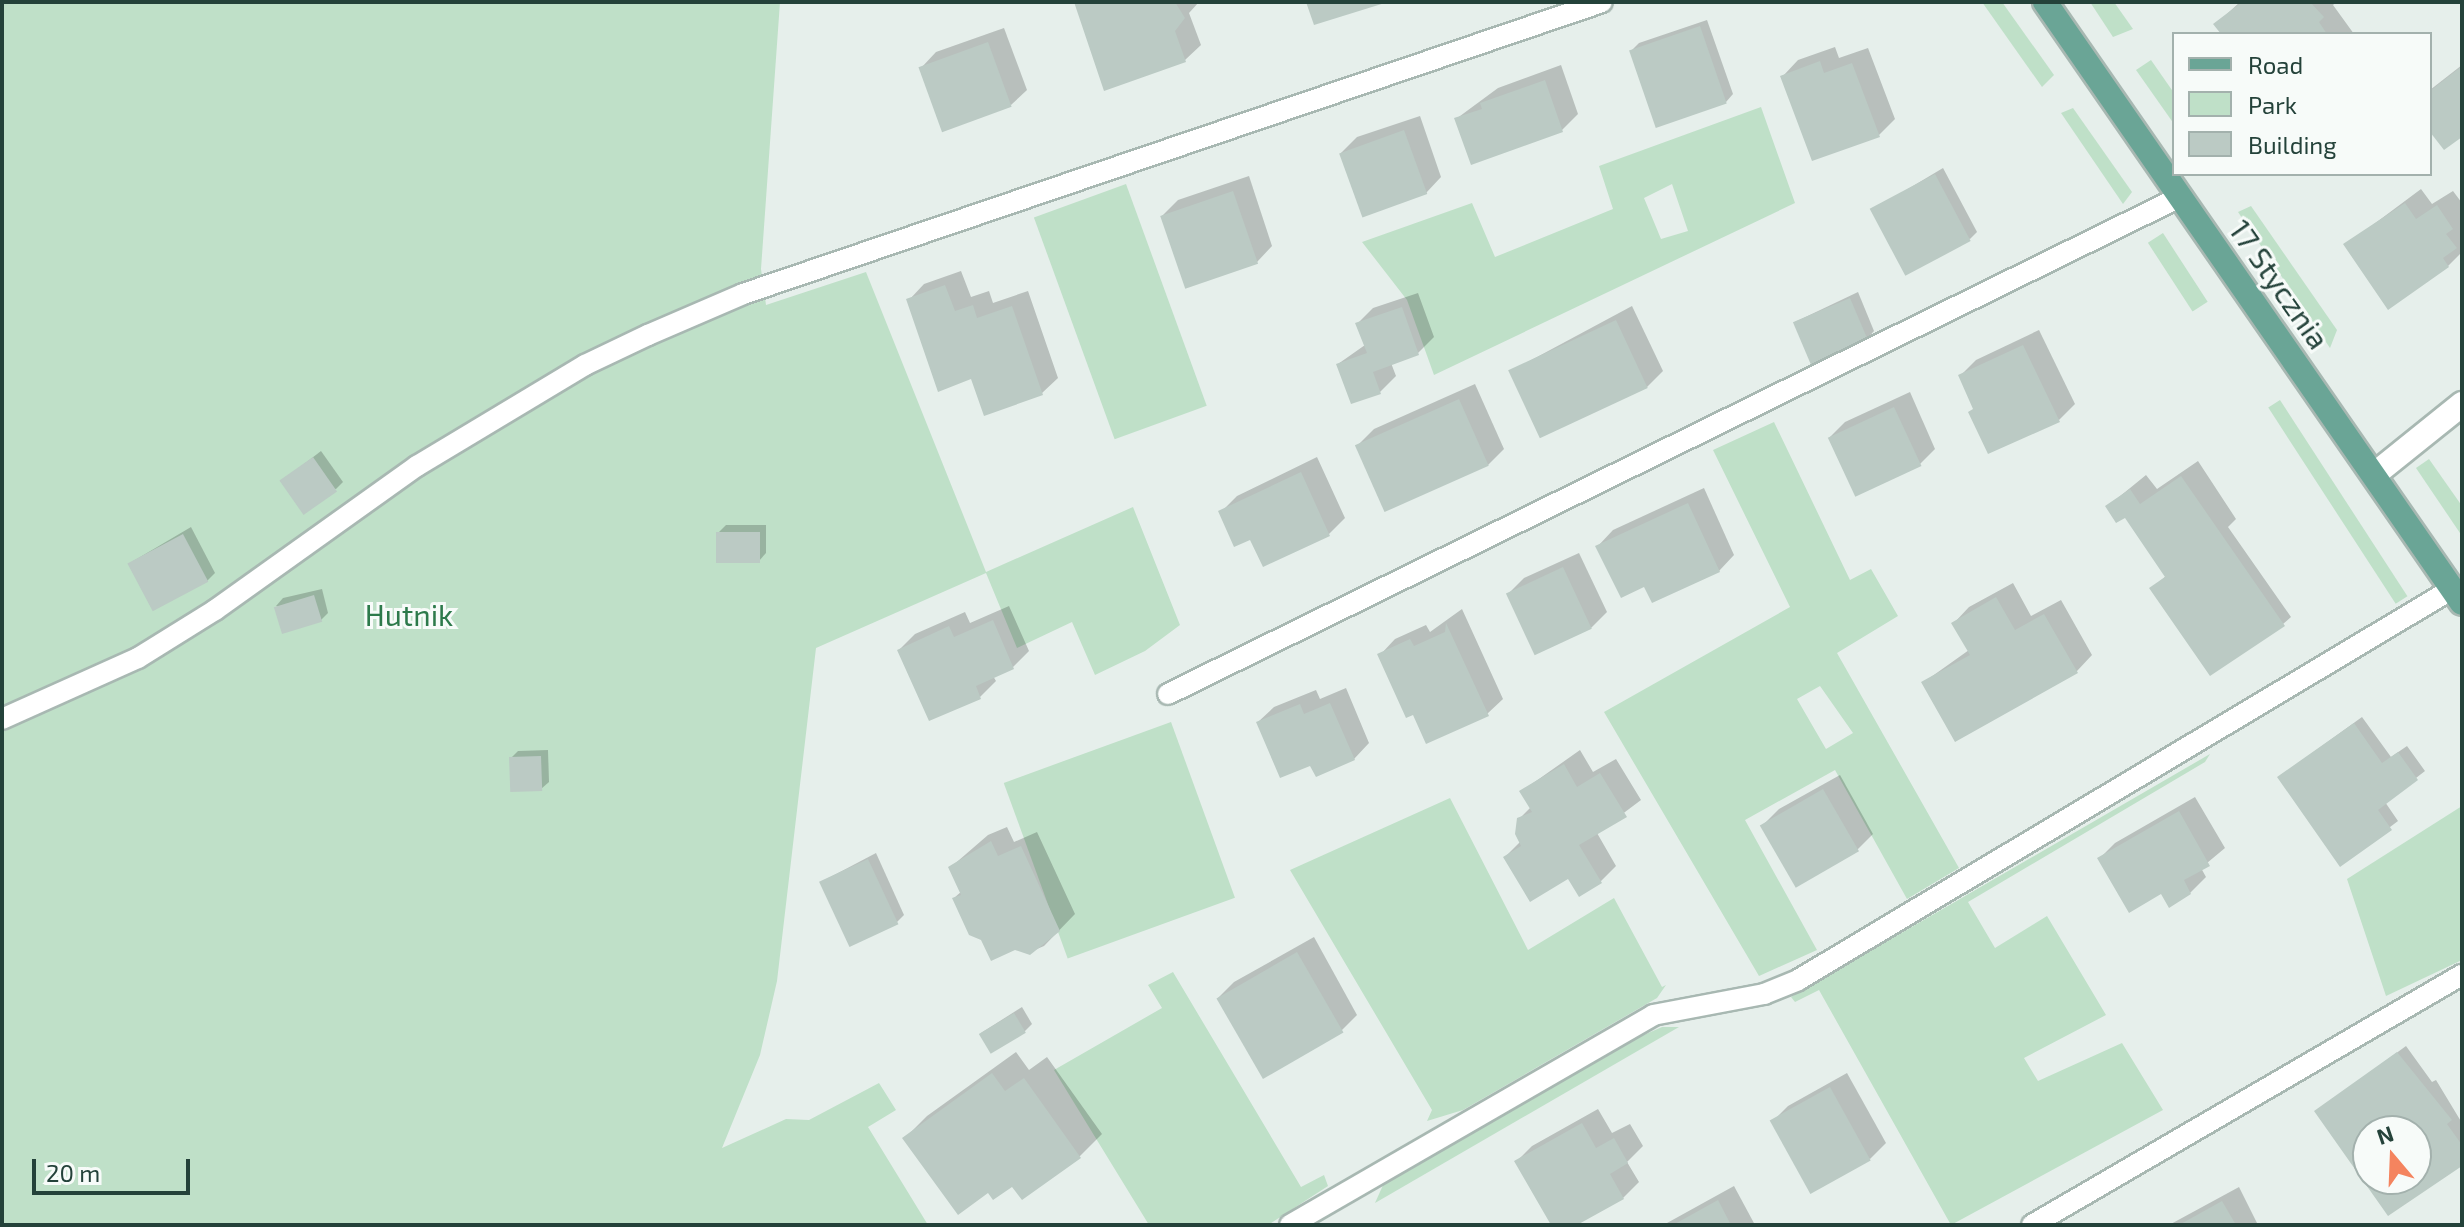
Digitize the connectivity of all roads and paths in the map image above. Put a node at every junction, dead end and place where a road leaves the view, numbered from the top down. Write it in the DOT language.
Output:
graph roads {
  1 [pos="1602,2"];
  2 [pos="2045,2"];
  3 [pos="2180,197"];
  4 [pos="2462,404"];
  5 [pos="2375,474"];
  6 [pos="2457,596"];
  7 [pos="1168,694"];
  8 [pos="2,719"];
  9 [pos="2462,975"];
  10 [pos="1290,1225"];
  11 [pos="2032,1225"];
  1 -- 8 [label="lane"];
  2 -- 3 [label="main road, 17 Stycznia"];
  3 -- 5 [label="main road, 17 Stycznia"];
  3 -- 7 [label="lane"];
  4 -- 5 [label="street"];
  5 -- 6 [label="main road, 17 Stycznia"];
  6 -- 10 [label="lane"];
  9 -- 11 [label="lane"];
}
